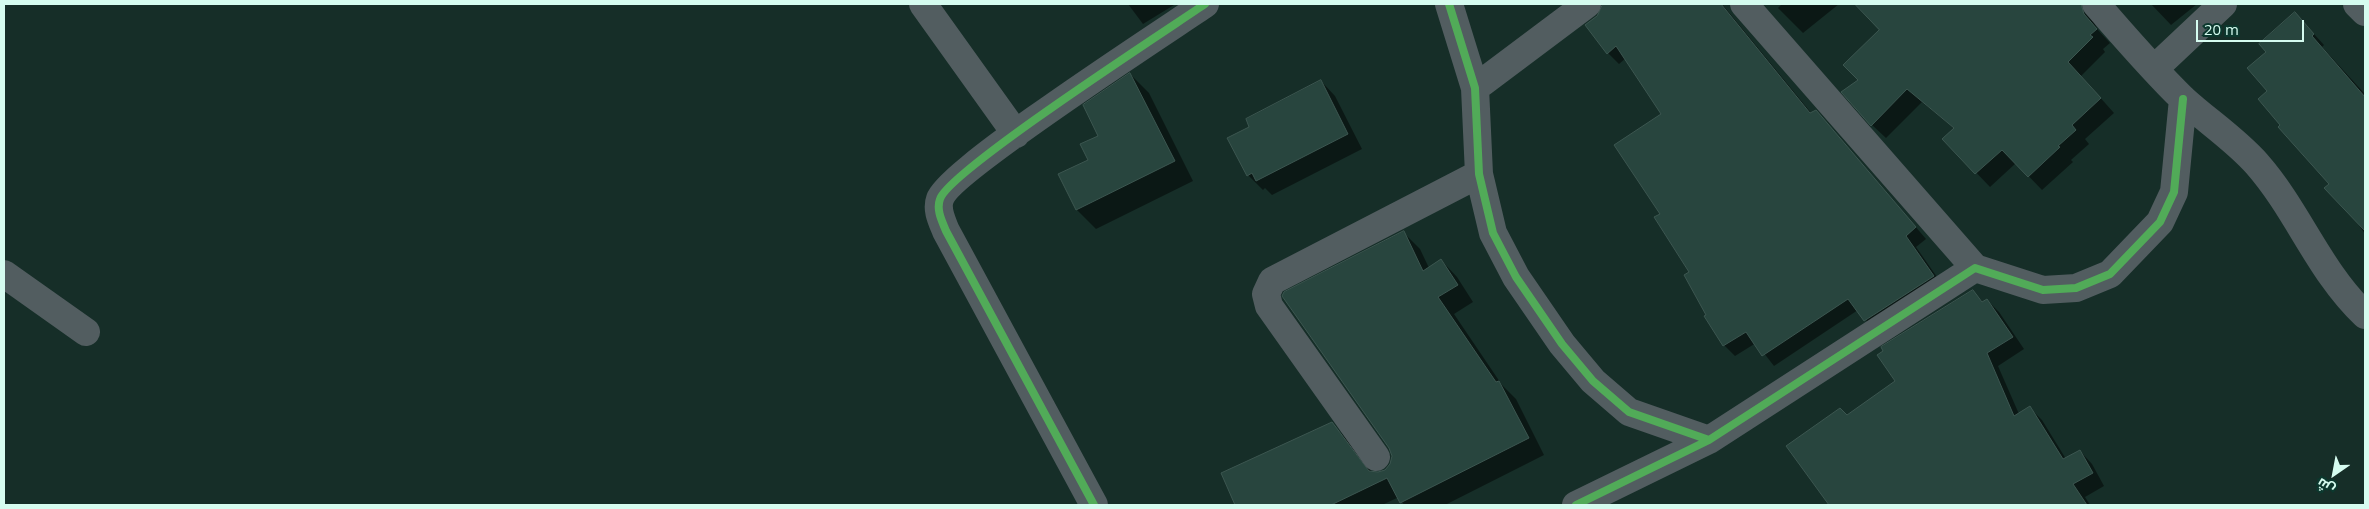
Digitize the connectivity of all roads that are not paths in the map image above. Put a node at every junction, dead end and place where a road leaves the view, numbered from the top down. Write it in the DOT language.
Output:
graph roads {
  1 [pos="923,4"];
  2 [pos="1205,4"];
  3 [pos="1449,4"];
  4 [pos="1587,4"];
  5 [pos="1744,4"];
  6 [pos="2096,4"];
  7 [pos="2223,4"];
  8 [pos="2357,4"];
  9 [pos="2365,12"];
  10 [pos="2154,69"];
  11 [pos="1475,88"];
  12 [pos="2183,99"];
  13 [pos="1016,134"];
  14 [pos="1478,174"];
  15 [pos="1975,268"];
  16 [pos="4,274"];
  17 [pos="2365,315"];
  18 [pos="86,332"];
  19 [pos="1709,440"];
  20 [pos="1376,457"];
  21 [pos="1094,505"];
  22 [pos="1576,505"];
  1 -- 13 [label="street"];
  2 -- 13 [label="street"];
  3 -- 11 [label="street"];
  4 -- 11 [label="street"];
  5 -- 15 [label="street"];
  6 -- 10 [label="street"];
  7 -- 10 [label="street"];
  8 -- 9 [label="street"];
  10 -- 12 [label="street"];
  11 -- 14 [label="street"];
  12 -- 15 [label="street"];
  12 -- 17 [label="street"];
  13 -- 21 [label="street"];
  14 -- 19 [label="street"];
  14 -- 20 [label="street"];
  15 -- 19 [label="street"];
  16 -- 18 [label="street"];
  19 -- 22 [label="street"];
}
